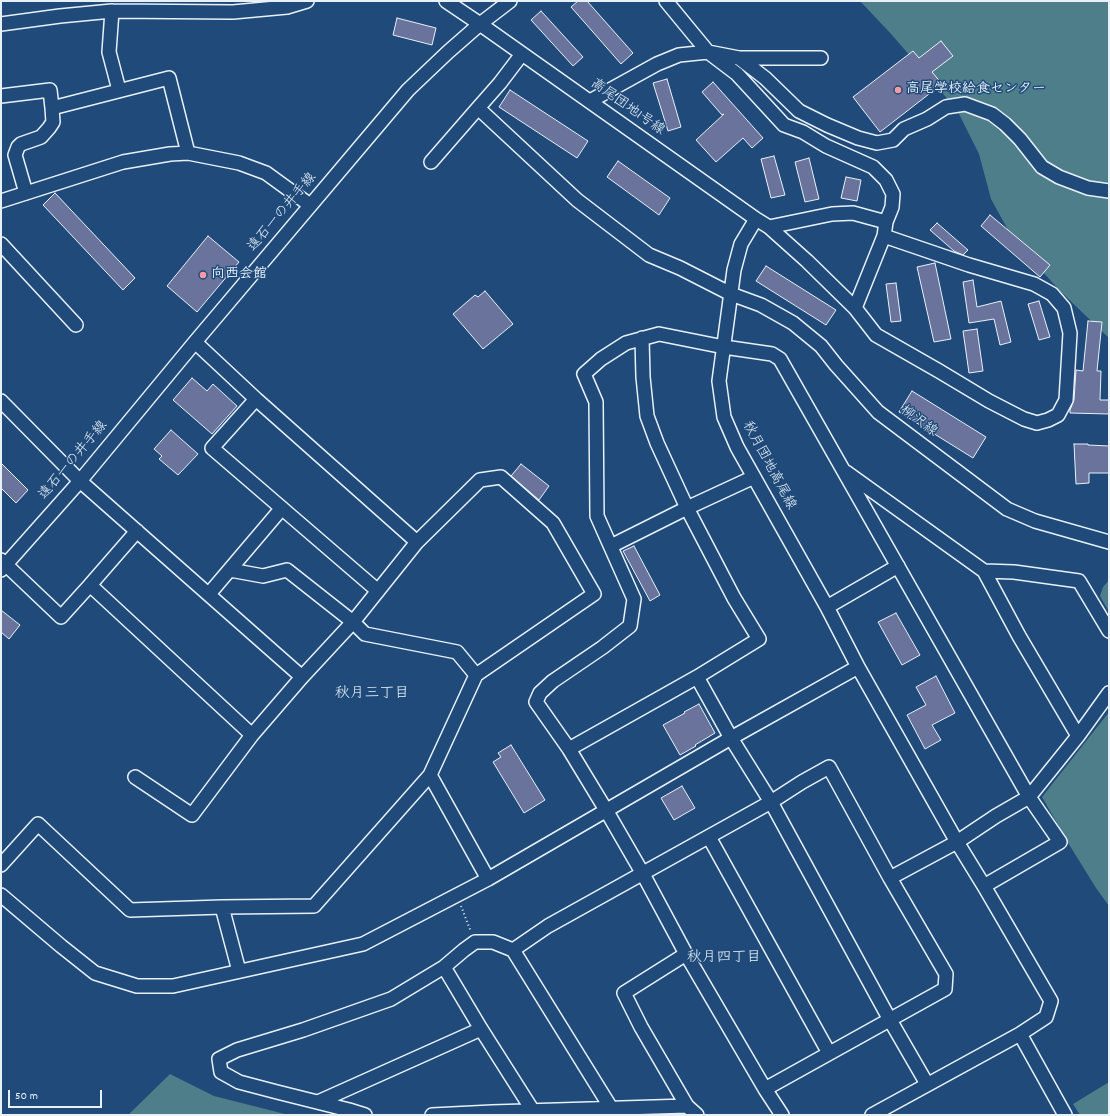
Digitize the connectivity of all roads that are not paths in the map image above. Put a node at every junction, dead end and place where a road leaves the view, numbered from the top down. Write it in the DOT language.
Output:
graph roads {
  1 [pos="307,1"];
  2 [pos="446,1"];
  3 [pos="510,1"];
  4 [pos="666,1"];
  5 [pos="230,6"];
  6 [pos="112,11"];
  7 [pos="1,24"];
  8 [pos="480,24"];
  9 [pos="708,52"];
  10 [pos="522,54"];
  11 [pos="739,58"];
  12 [pos="821,58"];
  13 [pos="119,90"];
  14 [pos="1,96"];
  15 [pos="590,101"];
  16 [pos="52,108"];
  17 [pos="478,108"];
  18 [pos="188,153"];
  19 [pos="431,162"];
  20 [pos="1109,192"];
  21 [pos="26,193"];
  22 [pos="1,201"];
  23 [pos="310,205"];
  24 [pos="756,219"];
  25 [pos="886,222"];
  26 [pos="769,227"];
  27 [pos="884,236"];
  28 [pos="1,244"];
  29 [pos="731,294"];
  30 [pos="855,308"];
  31 [pos="76,325"];
  32 [pos="642,338"];
  33 [pos="195,342"];
  34 [pos="724,347"];
  35 [pos="256,399"];
  36 [pos="1,401"];
  37 [pos="843,470"];
  38 [pos="754,477"];
  39 [pos="80,481"];
  40 [pos="282,508"];
  41 [pos="687,508"];
  42 [pos="137,531"];
  43 [pos="417,542"];
  44 [pos="1109,542"];
  45 [pos="611,546"];
  46 [pos="3,565"];
  47 [pos="898,566"];
  48 [pos="230,570"];
  49 [pos="984,571"];
  50 [pos="90,585"];
  51 [pos="378,591"];
  52 [pos="209,594"];
  53 [pos="827,606"];
  54 [pos="353,622"];
  55 [pos="1109,632"];
  56 [pos="858,667"];
  57 [pos="476,675"];
  58 [pos="302,677"];
  59 [pos="697,677"];
  60 [pos="1109,693"];
  61 [pos="252,735"];
  62 [pos="1078,736"];
  63 [pos="731,738"];
  64 [pos="569,749"];
  65 [pos="430,775"];
  66 [pos="135,777"];
  67 [pos="1029,797"];
  68 [pos="771,802"];
  69 [pos="606,810"];
  70 [pos="709,837"];
  71 [pos="957,842"];
  72 [pos="1,865"];
  73 [pos="643,874"];
  74 [pos="890,878"];
  75 [pos="488,879"];
  76 [pos="984,886"];
  77 [pos="1,895"];
  78 [pos="222,906"];
  79 [pos="513,950"];
  80 [pos="686,954"];
  81 [pos="444,967"];
  82 [pos="239,970"];
  83 [pos="890,1020"];
  84 [pos="481,1029"];
  85 [pos="1020,1034"];
  86 [pos="829,1053"];
  87 [pos="927,1084"];
  88 [pos="765,1089"];
  89 [pos="318,1102"];
  90 [pos="687,1106"];
  91 [pos="611,1108"];
  92 [pos="533,1111"];
  93 [pos="365,1115"];
  94 [pos="432,1115"];
  95 [pos="697,1115"];
  96 [pos="782,1115"];
  97 [pos="872,1115"];
  98 [pos="1065,1115"];
  1 -- 5 [label="street"];
  2 -- 8 [label="street, 高尾団地1号線"];
  3 -- 8 [label="street, 遠石一の井手線"];
  4 -- 9 [label="street"];
  5 -- 6 [label="street"];
  6 -- 7 [label="street"];
  6 -- 13 [label="street"];
  8 -- 10 [label="street, 高尾団地1号線"];
  8 -- 23 [label="street, 遠石一の井手線"];
  9 -- 11 [label="street"];
  9 -- 15 [label="street"];
  9 -- 25 [label="street"];
  10 -- 15 [label="street, 高尾団地1号線"];
  10 -- 17 [label="street"];
  11 -- 12 [label="street"];
  11 -- 20 [label="street"];
  13 -- 16 [label="street"];
  13 -- 18 [label="street"];
  14 -- 16 [label="street"];
  15 -- 24 [label="street, 高尾団地1号線"];
  16 -- 21 [label="street"];
  17 -- 19 [label="street"];
  17 -- 29 [label="street, 柳沢線"];
  18 -- 21 [label="street"];
  18 -- 23 [label="street"];
  21 -- 22 [label="street"];
  23 -- 33 [label="street, 遠石一の井手線"];
  24 -- 26 [label="street, 高尾団地1号線"];
  24 -- 29 [label="street, 秋月団地高尾線"];
  25 -- 26 [label="street"];
  25 -- 27 [label="street"];
  26 -- 30 [label="street, 高尾団地1号線"];
  27 -- 30 [label="street"];
  27 -- 30 [label="street, 高尾団地1号線"];
  28 -- 31 [label="street"];
  29 -- 34 [label="street, 秋月団地高尾線"];
  29 -- 44 [label="street, 柳沢線"];
  32 -- 34 [label="street"];
  32 -- 41 [label="street"];
  32 -- 45 [label="street"];
  33 -- 35 [label="street"];
  33 -- 39 [label="street, 遠石一の井手線"];
  34 -- 37 [label="street"];
  34 -- 38 [label="street, 秋月団地高尾線"];
  35 -- 40 [label="street"];
  35 -- 43 [label="street"];
  36 -- 39 [label="street"];
  37 -- 47 [label="street"];
  37 -- 49 [label="street"];
  38 -- 41 [label="street"];
  38 -- 53 [label="street, 秋月団地高尾線"];
  39 -- 42 [label="street"];
  39 -- 46 [label="street, 遠石一の井手線"];
  40 -- 48 [label="street"];
  40 -- 51 [label="street"];
  41 -- 45 [label="street"];
  41 -- 59 [label="street"];
  42 -- 50 [label="street"];
  42 -- 52 [label="street"];
  43 -- 51 [label="street"];
  43 -- 57 [label="street"];
  45 -- 64 [label="street"];
  46 -- 50 [label="street"];
  47 -- 53 [label="street"];
  47 -- 67 [label="street"];
  48 -- 52 [label="street"];
  48 -- 54 [label="street"];
  49 -- 55 [label="street"];
  49 -- 62 [label="street"];
  50 -- 61 [label="street"];
  51 -- 54 [label="street"];
  52 -- 58 [label="street"];
  53 -- 56 [label="street, 秋月団地高尾線"];
  54 -- 57 [label="street"];
  54 -- 58 [label="street"];
  56 -- 63 [label="street"];
  56 -- 71 [label="street, 秋月団地高尾線"];
  57 -- 65 [label="street"];
  58 -- 61 [label="street"];
  59 -- 63 [label="street"];
  59 -- 64 [label="street"];
  60 -- 62 [label="street"];
  61 -- 66 [label="street"];
  62 -- 67 [label="street"];
  63 -- 68 [label="street"];
  63 -- 69 [label="street"];
  64 -- 69 [label="street"];
  65 -- 75 [label="street"];
  65 -- 78 [label="street"];
  67 -- 71 [label="street"];
  67 -- 76 [label="street"];
  68 -- 70 [label="street"];
  68 -- 74 [label="street"];
  68 -- 83 [label="street"];
  69 -- 73 [label="street"];
  69 -- 75 [label="street"];
  70 -- 73 [label="street"];
  70 -- 86 [label="street"];
  71 -- 74 [label="street"];
  71 -- 76 [label="street, 秋月団地高尾線"];
  72 -- 78 [label="street"];
  73 -- 79 [label="street"];
  73 -- 80 [label="street"];
  74 -- 83 [label="street"];
  75 -- 82 [label="street"];
  76 -- 85 [label="street, 秋月団地高尾線"];
  77 -- 82 [label="street"];
  78 -- 82 [label="street"];
  79 -- 81 [label="street"];
  79 -- 91 [label="street"];
  80 -- 88 [label="street"];
  80 -- 90 [label="street"];
  81 -- 84 [label="street"];
  81 -- 89 [label="street"];
  83 -- 86 [label="street"];
  83 -- 87 [label="street"];
  84 -- 89 [label="street"];
  84 -- 92 [label="street"];
  85 -- 87 [label="street, 秋月団地高尾線"];
  85 -- 98 [label="street"];
  86 -- 88 [label="street"];
  87 -- 97 [label="street, 秋月団地高尾線"];
  88 -- 96 [label="street"];
  89 -- 93 [label="street"];
  90 -- 91 [label="street"];
  90 -- 95 [label="street"];
  91 -- 92 [label="street"];
  92 -- 94 [label="street"];
}
